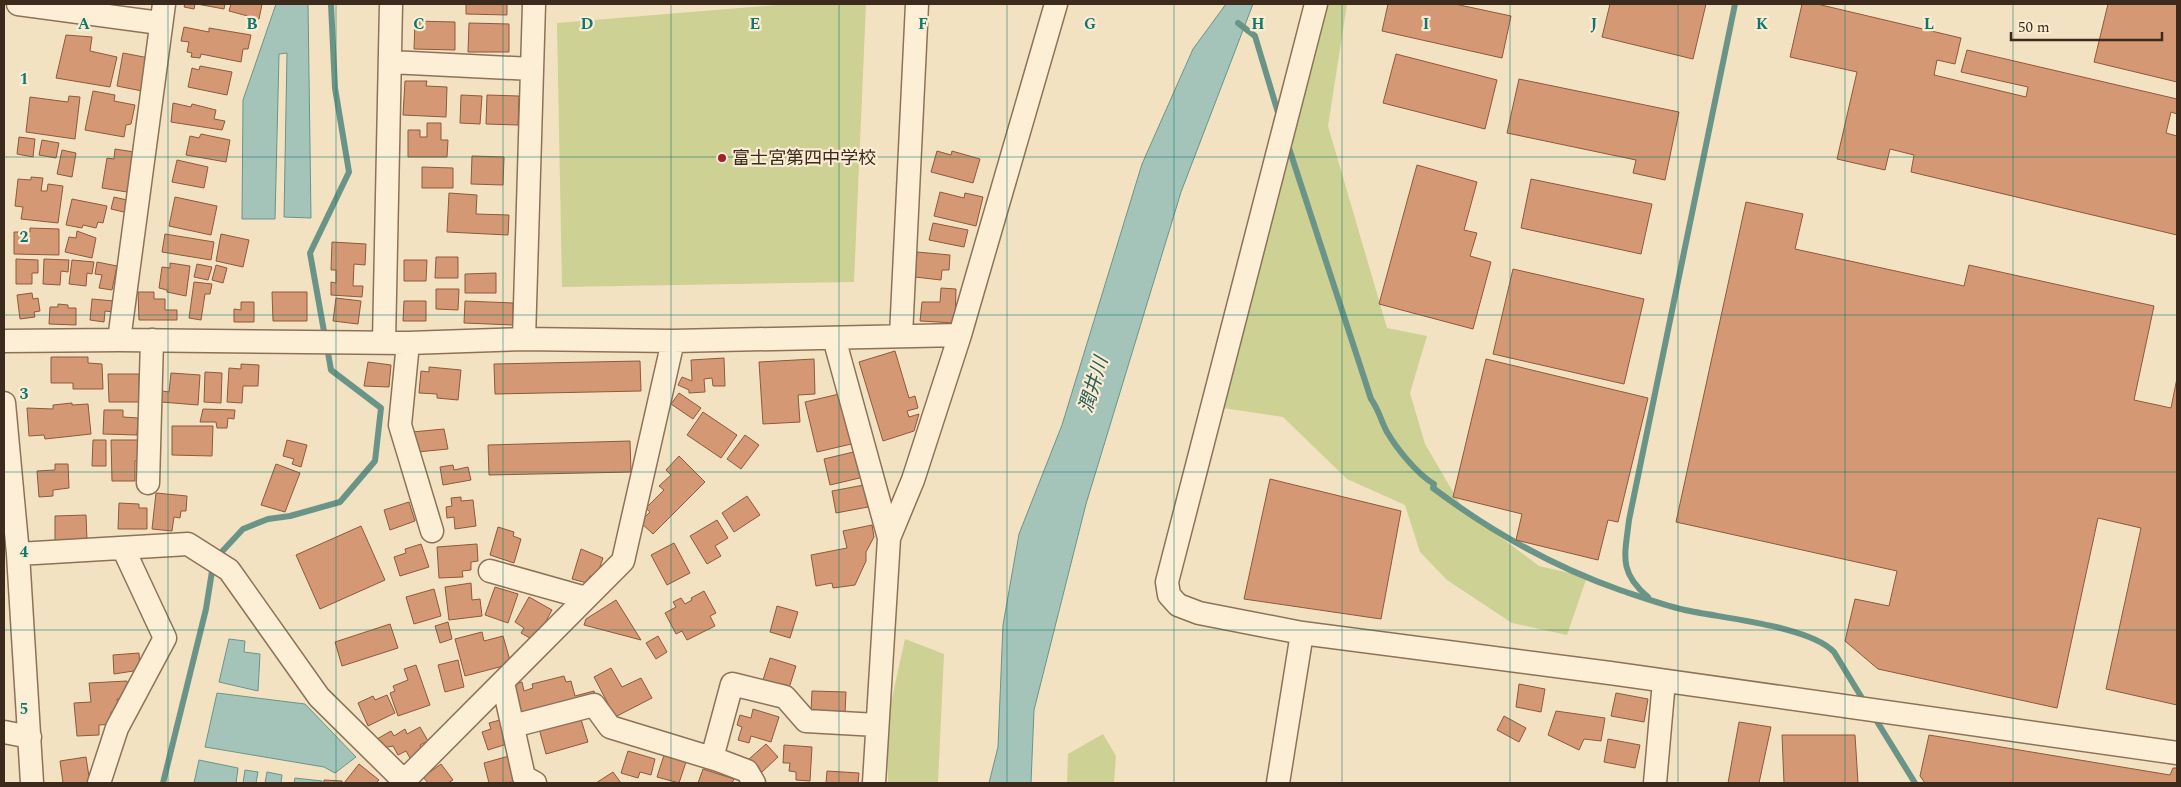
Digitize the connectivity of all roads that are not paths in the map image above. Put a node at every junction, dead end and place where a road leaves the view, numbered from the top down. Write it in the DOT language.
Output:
graph roads {
  1 [pos="6,4"];
  2 [pos="18,4"];
  3 [pos="391,4"];
  4 [pos="534,4"];
  5 [pos="917,4"];
  6 [pos="1056,4"];
  7 [pos="1316,4"];
  8 [pos="4,13"];
  9 [pos="162,14"];
  10 [pos="390,62"];
  11 [pos="532,70"];
  12 [pos="960,335"];
  13 [pos="901,336"];
  14 [pos="834,338"];
  15 [pos="524,339"];
  16 [pos="119,340"];
  17 [pos="152,340"];
  18 [pos="4,341"];
  19 [pos="673,341"];
  20 [pos="384,342"];
  21 [pos="408,343"];
  22 [pos="4,402"];
  23 [pos="148,483"];
  24 [pos="432,531"];
  25 [pos="889,538"];
  26 [pos="123,548"];
  27 [pos="18,554"];
  28 [pos="490,571"];
  29 [pos="586,598"];
  30 [pos="13,614"];
  31 [pos="1302,633"];
  32 [pos="1664,681"];
  33 [pos="503,683"];
  34 [pos="877,725"];
  35 [pos="513,726"];
  36 [pos="4,732"];
  37 [pos="30,737"];
  38 [pos="2177,753"];
  39 [pos="712,758"];
  40 [pos="403,782"];
  41 [pos="32,783"];
  42 [pos="99,783"];
  43 [pos="535,783"];
  44 [pos="754,783"];
  45 [pos="874,783"];
  46 [pos="1278,783"];
  47 [pos="1655,783"];
  1 -- 8 [label="street"];
  2 -- 9 [label="street"];
  3 -- 10 [label="street"];
  4 -- 11 [label="street"];
  5 -- 13 [label="street"];
  6 -- 12 [label="street"];
  7 -- 31 [label="street"];
  9 -- 16 [label="street"];
  10 -- 11 [label="street"];
  10 -- 20 [label="street"];
  11 -- 15 [label="street"];
  12 -- 13 [label="street"];
  12 -- 25 [label="street"];
  13 -- 14 [label="street"];
  14 -- 19 [label="street"];
  14 -- 25 [label="street"];
  15 -- 19 [label="street"];
  15 -- 21 [label="street"];
  16 -- 17 [label="street"];
  16 -- 18 [label="street"];
  17 -- 20 [label="street"];
  17 -- 23 [label="street"];
  19 -- 29 [label="street"];
  20 -- 21 [label="street"];
  21 -- 24 [label="street"];
  22 -- 27 [label="street"];
  25 -- 34 [label="street"];
  26 -- 27 [label="street"];
  26 -- 40 [label="street"];
  26 -- 42 [label="street"];
  27 -- 30 [label="street"];
  28 -- 29 [label="street"];
  29 -- 33 [label="street"];
  30 -- 37 [label="street"];
  31 -- 32 [label="street"];
  31 -- 46 [label="street"];
  32 -- 38 [label="street"];
  32 -- 47 [label="street"];
  33 -- 35 [label="street"];
  33 -- 40 [label="street"];
  34 -- 39 [label="street"];
  34 -- 45 [label="street"];
  35 -- 39 [label="street"];
  35 -- 43 [label="street"];
  36 -- 37 [label="street"];
  37 -- 41 [label="street"];
  39 -- 44 [label="street"];
}
